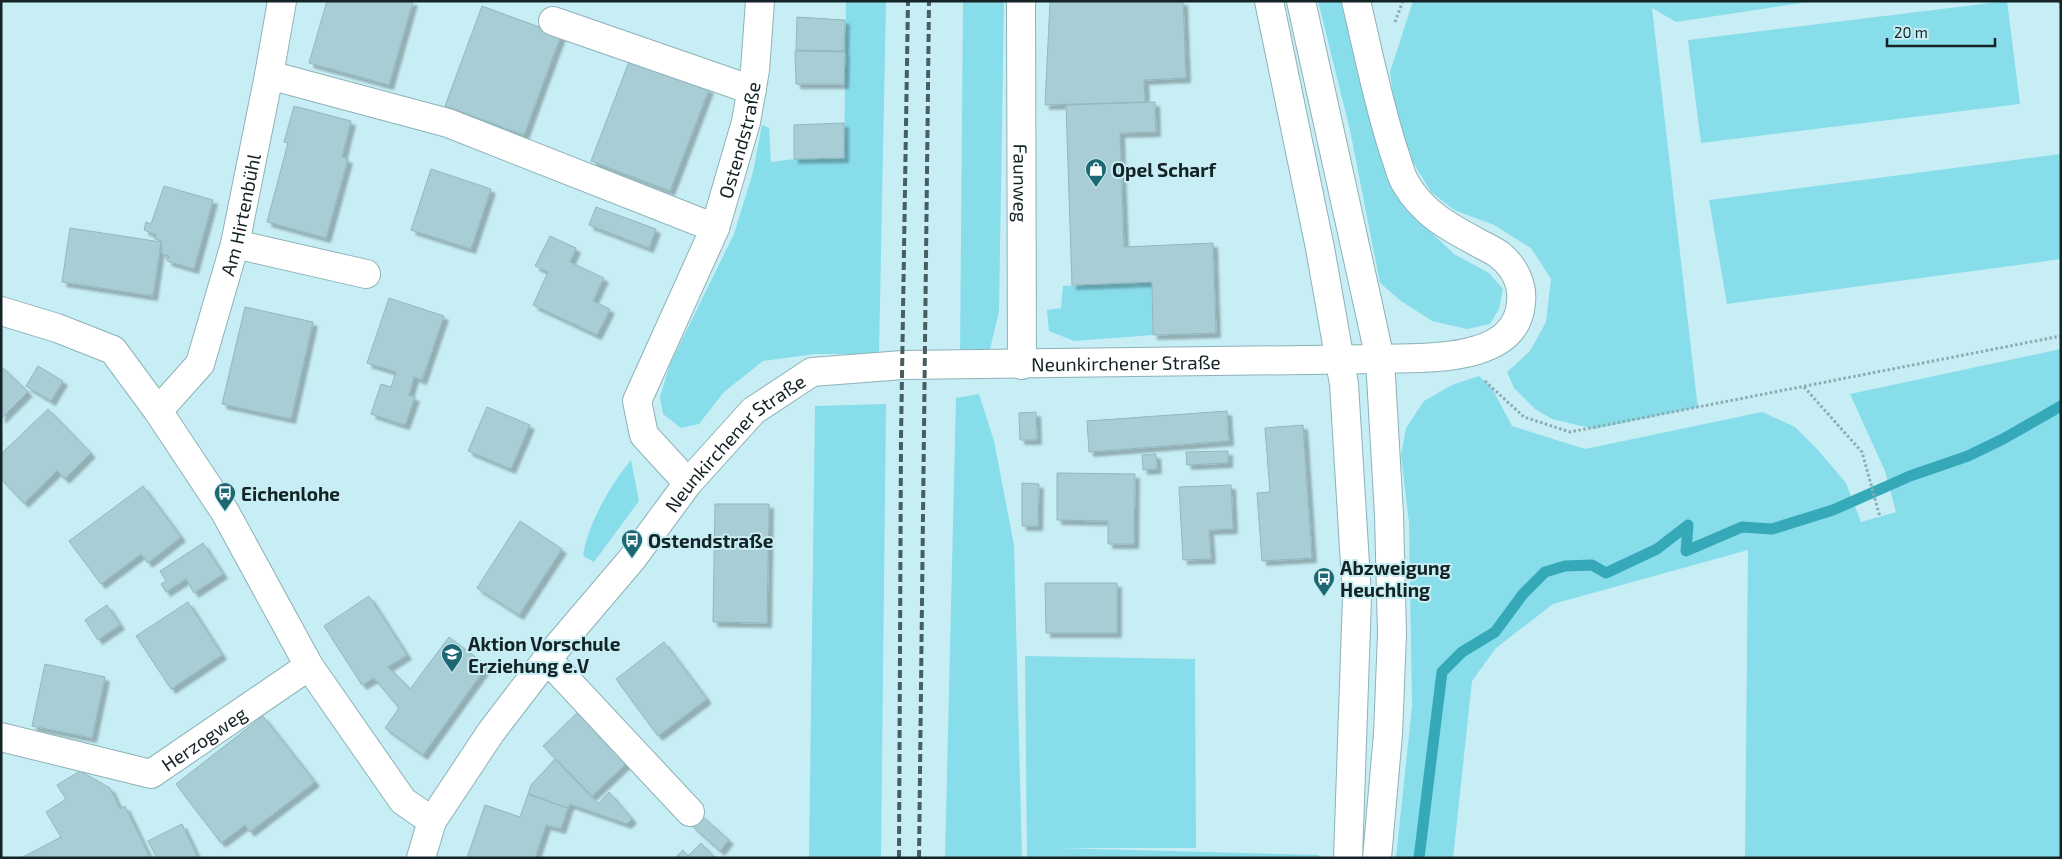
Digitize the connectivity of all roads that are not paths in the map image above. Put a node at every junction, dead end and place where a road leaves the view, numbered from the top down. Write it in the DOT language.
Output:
graph roads {
  1 [pos="282,1"];
  2 [pos="760,1"];
  3 [pos="1021,1"];
  4 [pos="1269,1"];
  5 [pos="1300,1"];
  6 [pos="1356,1"];
  7 [pos="554,21"];
  8 [pos="269,75"];
  9 [pos="752,90"];
  10 [pos="715,228"];
  11 [pos="235,244"];
  12 [pos="366,274"];
  13 [pos="1,311"];
  14 [pos="1340,359"];
  15 [pos="1380,360"];
  16 [pos="1022,365"];
  17 [pos="158,411"];
  18 [pos="688,483"];
  19 [pos="547,660"];
  20 [pos="309,666"];
  21 [pos="1,737"];
  22 [pos="690,812"];
  23 [pos="432,821"];
  24 [pos="420,858"];
  25 [pos="1348,858"];
  26 [pos="1377,858"];
  1 -- 8 [label="street, Am Hirtenbühl"];
  2 -- 9 [label="street, Ostendstraße"];
  3 -- 16 [label="street, Faunweg"];
  4 -- 14 [label="street"];
  5 -- 15 [label="street"];
  6 -- 15 [label="street, Neunkirchener Straße"];
  7 -- 9 [label="street"];
  8 -- 10 [label="street"];
  8 -- 11 [label="street, Am Hirtenbühl"];
  9 -- 10 [label="street, Ostendstraße"];
  10 -- 18 [label="street, Ostendstraße"];
  11 -- 12 [label="street"];
  11 -- 17 [label="street, Am Hirtenbühl"];
  13 -- 17 [label="street"];
  14 -- 15 [label="street, Neunkirchener Straße"];
  14 -- 16 [label="street, Neunkirchener Straße"];
  14 -- 25 [label="street"];
  15 -- 26 [label="street"];
  16 -- 18 [label="street, Neunkirchener Straße"];
  17 -- 20 [label="street"];
  18 -- 19 [label="street, Neunkirchener Straße"];
  19 -- 22 [label="street"];
  19 -- 23 [label="street, Neunkirchener Straße"];
  20 -- 21 [label="street, Herzogweg"];
  20 -- 23 [label="street"];
  23 -- 24 [label="street, Neunkirchener Straße"];
}
